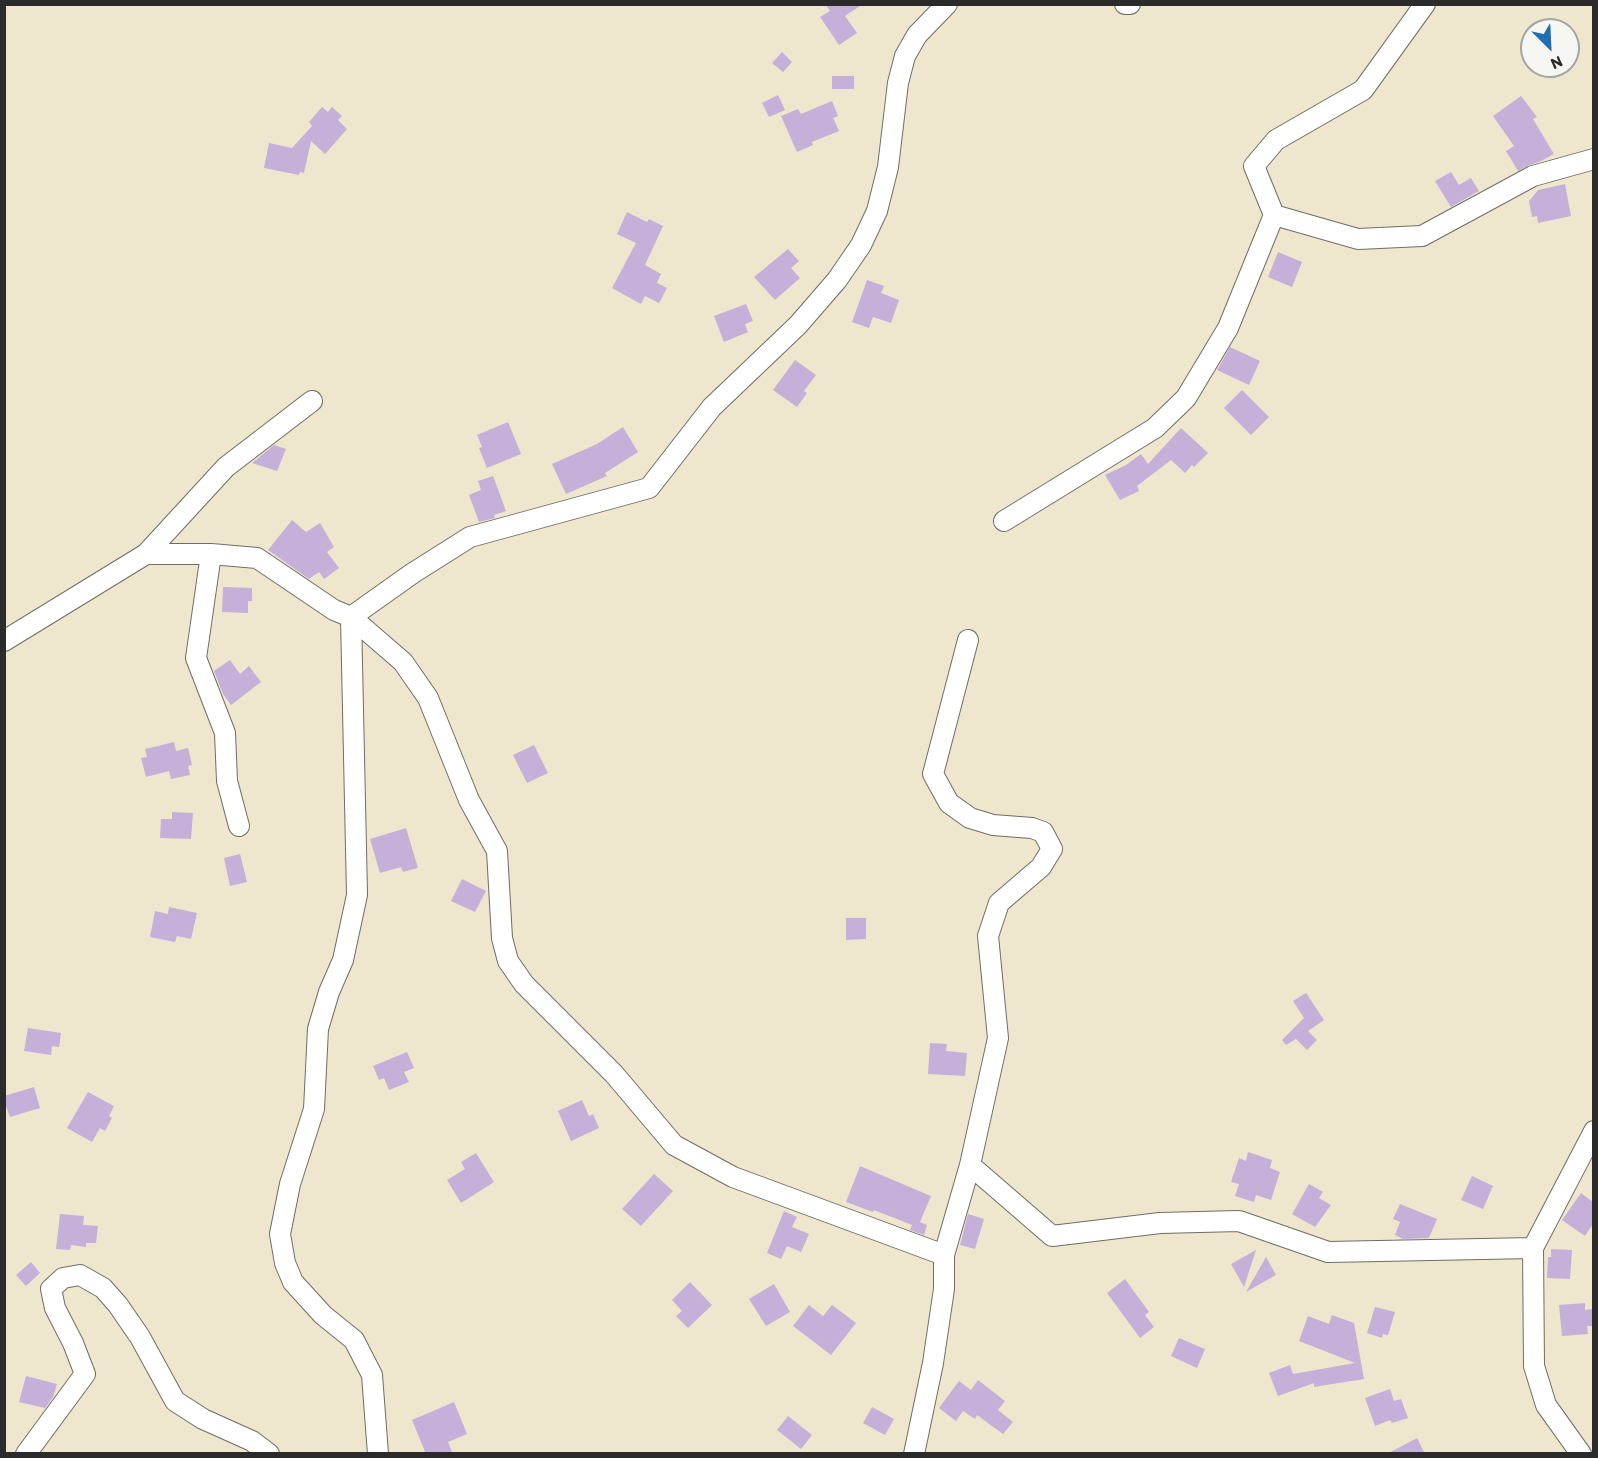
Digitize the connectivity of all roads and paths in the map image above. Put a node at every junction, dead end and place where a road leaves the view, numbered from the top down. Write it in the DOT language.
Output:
graph roads {
  1 [pos="947,4"];
  2 [pos="1125,4"];
  3 [pos="1130,4"];
  4 [pos="1425,4"];
  5 [pos="1593,159"];
  6 [pos="1274,215"];
  7 [pos="312,401"];
  8 [pos="1004,521"];
  9 [pos="146,554"];
  10 [pos="211,554"];
  11 [pos="351,617"];
  12 [pos="968,640"];
  13 [pos="4,641"];
  14 [pos="239,826"];
  15 [pos="1593,1131"];
  16 [pos="970,1165"];
  17 [pos="1533,1248"];
  18 [pos="944,1255"];
  19 [pos="26,1454"];
  20 [pos="269,1454"];
  21 [pos="378,1454"];
  22 [pos="914,1454"];
  23 [pos="1581,1454"];
  1 -- 11 [label="street"];
  2 -- 3 [label="street"];
  4 -- 6 [label="street"];
  5 -- 6 [label="street"];
  6 -- 8 [label="street"];
  7 -- 9 [label="street"];
  9 -- 10 [label="street"];
  9 -- 13 [label="street"];
  10 -- 11 [label="street"];
  10 -- 14 [label="street"];
  11 -- 18 [label="street"];
  11 -- 21 [label="street"];
  12 -- 16 [label="street"];
  15 -- 17 [label="street"];
  16 -- 17 [label="street"];
  16 -- 18 [label="street"];
  17 -- 23 [label="street"];
  18 -- 22 [label="street"];
  19 -- 20 [label="street"];
}
